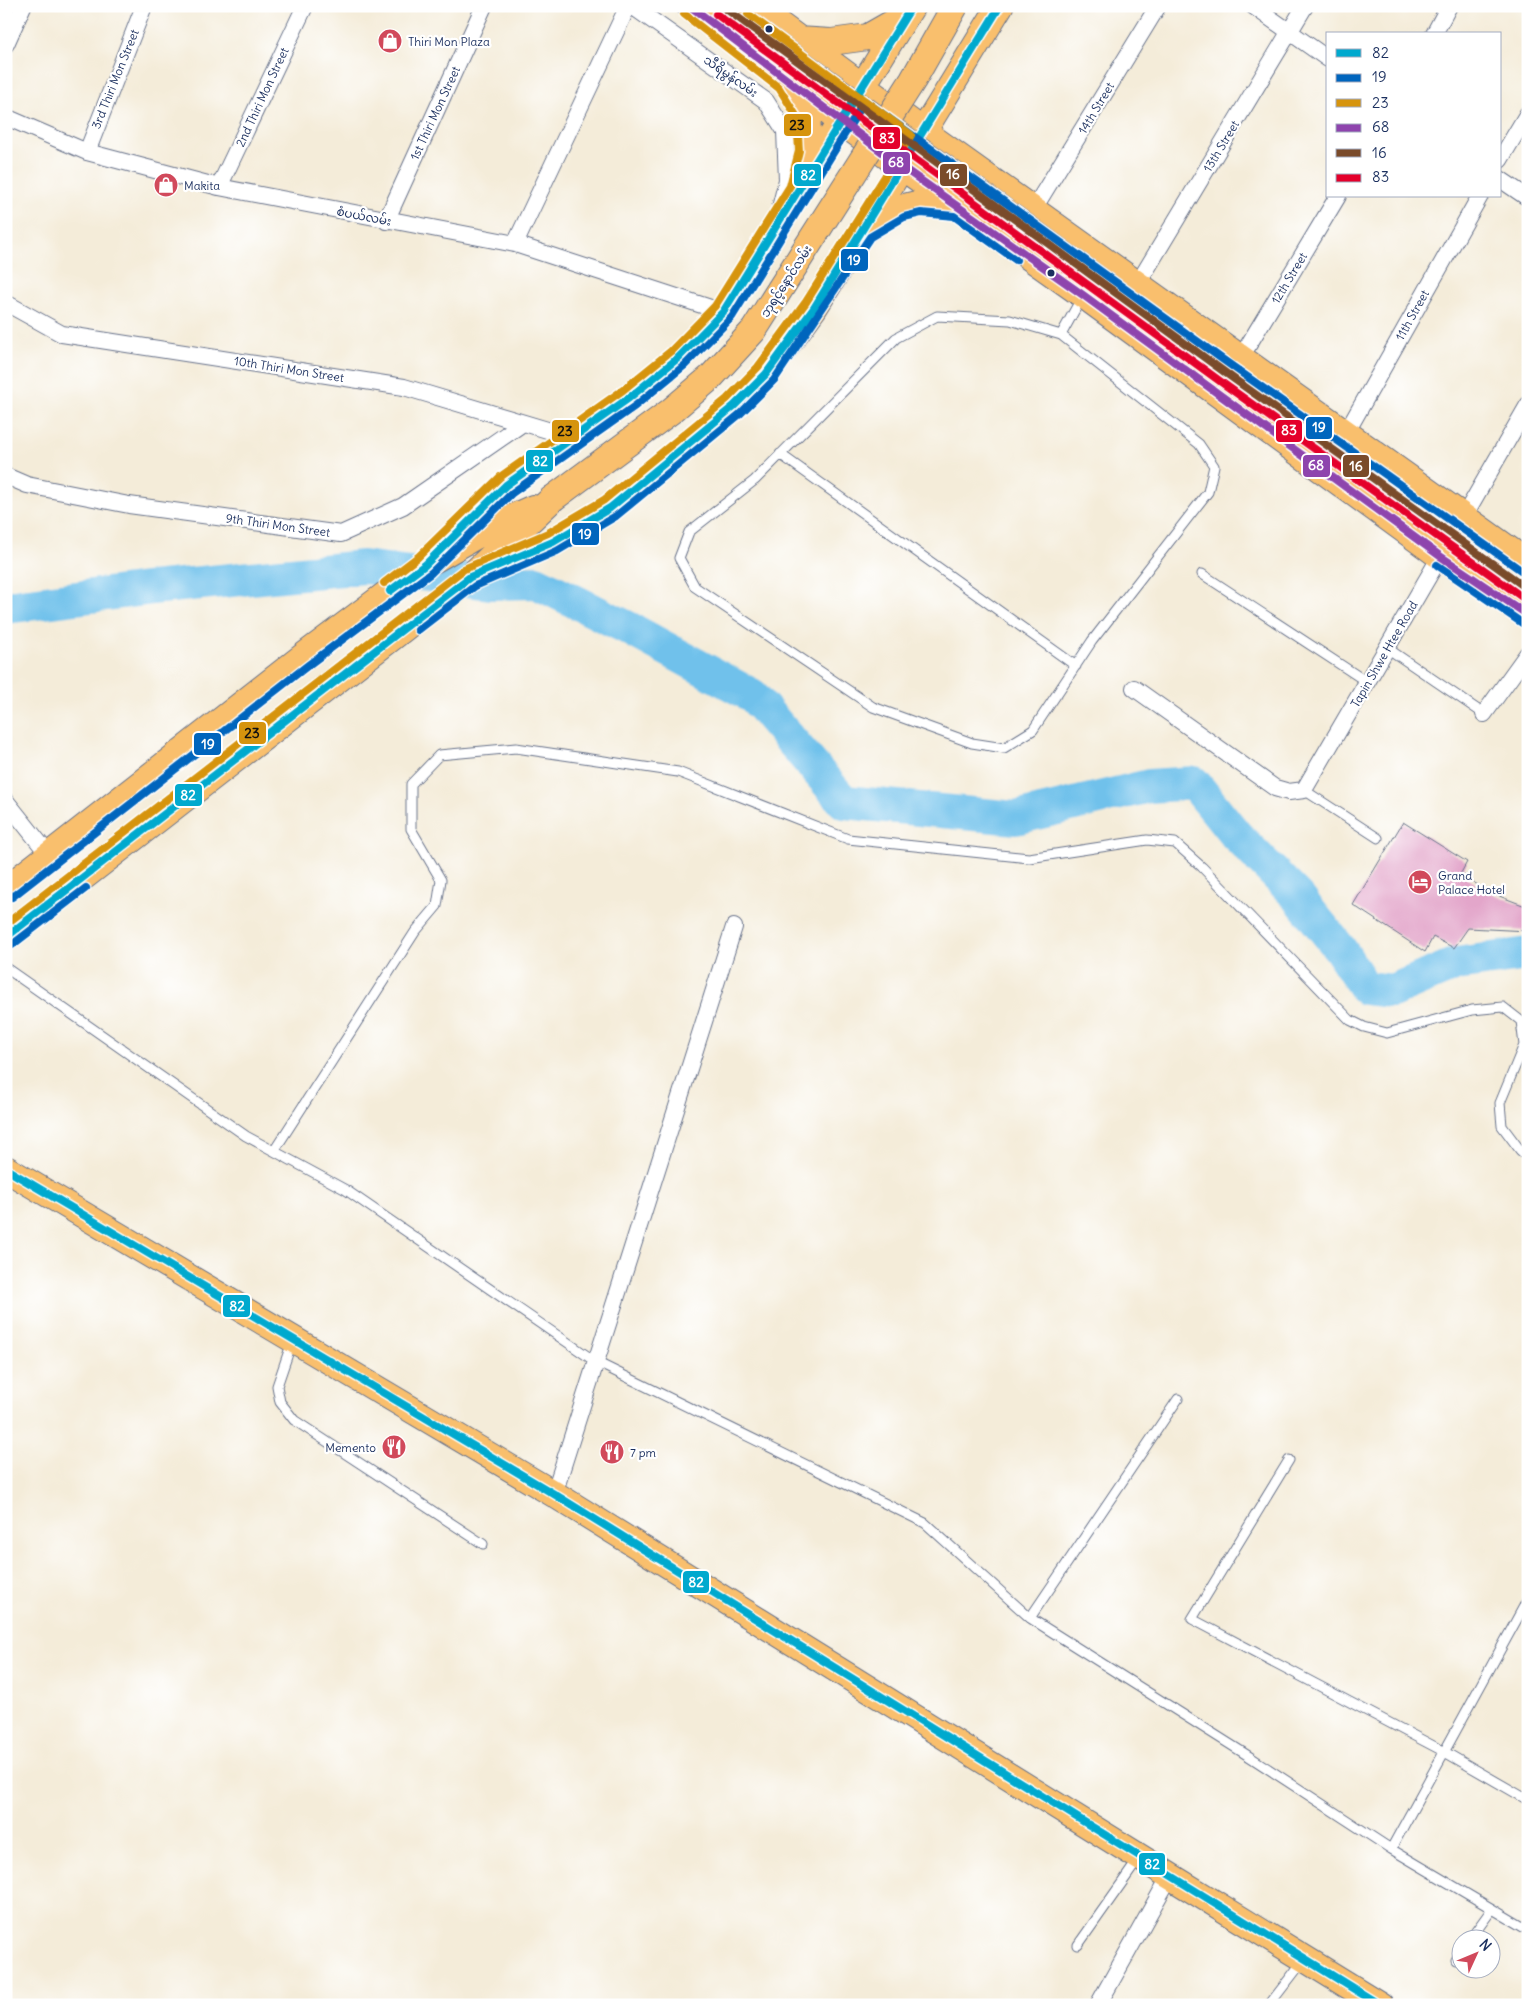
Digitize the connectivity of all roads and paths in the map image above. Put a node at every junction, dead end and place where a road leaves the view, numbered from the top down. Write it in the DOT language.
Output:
graph roads {
  1 [pos="22,6"];
  2 [pos="144,6"];
  3 [pos="305,6"];
  4 [pos="484,6"];
  5 [pos="628,6"];
  6 [pos="632,6"];
  7 [pos="690,6"];
  8 [pos="722,6"];
  9 [pos="754,6"];
  10 [pos="955,6"];
  11 [pos="1000,6"];
  12 [pos="1158,6"];
  13 [pos="1253,6"];
  14 [pos="1305,6"];
  15 [pos="1449,6"];
  16 [pos="909,11"];
  17 [pos="1290,32"];
  18 [pos="1435,32"];
  19 [pos="798,40"];
  20 [pos="6,44"];
  21 [pos="1326,57"];
  22 [pos="787,82"];
  23 [pos="862,87"];
  24 [pos="1528,113"];
  25 [pos="6,117"];
  26 [pos="842,122"];
  27 [pos="924,132"];
  28 [pos="86,152"];
  29 [pos="1502,157"];
  30 [pos="902,167"];
  31 [pos="1502,180"];
  32 [pos="219,187"];
  33 [pos="799,190"];
  34 [pos="1337,198"];
  35 [pos="1479,198"];
  36 [pos="1528,198"];
  37 [pos="958,206"];
  38 [pos="1034,210"];
  39 [pos="386,221"];
  40 [pos="864,230"];
  41 [pos="774,232"];
  42 [pos="515,244"];
  43 [pos="1137,285"];
  44 [pos="1083,295"];
  45 [pos="8,309"];
  46 [pos="723,312"];
  47 [pos="1061,335"];
  48 [pos="1234,355"];
  49 [pos="1206,386"];
  50 [pos="1528,405"];
  51 [pos="523,423"];
  52 [pos="1345,434"];
  53 [pos="574,438"];
  54 [pos="780,454"];
  55 [pos="6,476"];
  56 [pos="552,499"];
  57 [pos="1464,518"];
  58 [pos="1440,556"];
  59 [pos="1528,564"];
  60 [pos="425,565"];
  61 [pos="1202,574"];
  62 [pos="470,577"];
  63 [pos="1528,589"];
  64 [pos="1528,615"];
  65 [pos="1387,648"];
  66 [pos="1528,653"];
  67 [pos="1076,666"];
  68 [pos="1367,682"];
  69 [pos="1134,688"];
  70 [pos="1484,714"];
  71 [pos="1304,790"];
  72 [pos="6,801"];
  73 [pos="1378,838"];
  74 [pos="49,855"];
  75 [pos="6,889"];
  76 [pos="734,927"];
  77 [pos="6,937"];
  78 [pos="6,968"];
  79 [pos="274,1151"];
  80 [pos="1528,1157"];
  81 [pos="6,1169"];
  82 [pos="293,1339"];
  83 [pos="596,1362"];
  84 [pos="1178,1399"];
  85 [pos="1289,1460"];
  86 [pos="554,1494"];
  87 [pos="483,1544"];
  88 [pos="1528,1599"];
  89 [pos="1030,1618"];
  90 [pos="1443,1751"];
  91 [pos="1528,1800"];
  92 [pos="1391,1849"];
  93 [pos="1140,1858"];
  94 [pos="1170,1876"];
  95 [pos="1492,1909"];
  96 [pos="1478,1928"];
  97 [pos="1528,1930"];
  98 [pos="1078,1945"];
  99 [pos="1304,1959"];
  100 [pos="1098,2005"];
  101 [pos="1269,2005"];
  102 [pos="1380,2005"];
  1 -- 20 [label="street"];
  2 -- 28 [label="street, 3rd Thiri Mon Street"];
  3 -- 32 [label="street, 2nd Thiri Mon Street"];
  4 -- 39 [label="street, 1st Thiri Mon Street"];
  5 -- 42 [label="street"];
  6 -- 41 [label="street, သီရိမွန်လမ်း"];
  7 -- 22 [label="main road"];
  8 -- 63 [label="main road, bridge"];
  9 -- 19 [label="main road"];
  10 -- 56 [label="main road, ဘုရင့်နောင်လမ်း, bridge"];
  11 -- 27 [label="main road, ဘုရင့်နောင်လမ်း"];
  12 -- 38 [label="street, 14th Street"];
  13 -- 17 [label="street"];
  14 -- 17 [label="street, 13th Street"];
  15 -- 18 [label="street"];
  16 -- 19 [label="main road"];
  16 -- 23 [label="main road, ဘုရင့်နောင်လမ်း"];
  17 -- 21 [label="street"];
  17 -- 43 [label="street, 13th Street"];
  19 -- 23 [label="main road"];
  22 -- 26 [label="main road"];
  22 -- 33 [label="main road"];
  23 -- 26 [label="main road, ဘုရင့်နောင်လမ်း"];
  23 -- 27 [label="main road"];
  24 -- 29 [label="street"];
  25 -- 28 [label="street, စံပယ်လမ်း"];
  26 -- 30 [label="main road"];
  26 -- 33 [label="main road, ဘုရင့်နောင်လမ်း"];
  27 -- 30 [label="main road, ဘုရင့်နောင်လမ်း"];
  27 -- 38 [label="main road"];
  28 -- 32 [label="street, စံပယ်လမ်း"];
  30 -- 37 [label="main road"];
  30 -- 40 [label="main road, ဘုရင့်နောင်လမ်း"];
  31 -- 36 [label="street"];
  32 -- 39 [label="street, စံပယ်လမ်း"];
  33 -- 41 [label="main road, ဘုရင့်နောင်လမ်း"];
  34 -- 48 [label="street, 12th Street"];
  35 -- 52 [label="street, 11th Street"];
  37 -- 40 [label="main road"];
  37 -- 44 [label="main road"];
  38 -- 43 [label="main road"];
  39 -- 42 [label="street, စံပယ်လမ်း"];
  40 -- 62 [label="main road, ဘုရင့်နောင်လမ်း"];
  41 -- 46 [label="main road, ဘုရင့်နောင်လမ်း"];
  42 -- 46 [label="street, စံပယ်လမ်း"];
  43 -- 48 [label="main road"];
  44 -- 47 [label="lane"];
  44 -- 49 [label="main road"];
  45 -- 51 [label="street, 10th Thiri Mon Street"];
  46 -- 53 [label="main road, ဘုရင့်နောင်လမ်း"];
  47 -- 54 [label="lane"];
  47 -- 67 [label="lane"];
  48 -- 49 [label="main road"];
  48 -- 52 [label="main road"];
  49 -- 58 [label="main road"];
  50 -- 57 [label="street, Tapin Shwe Htee Road"];
  51 -- 53 [label="street, 10th Thiri Mon Street"];
  51 -- 55 [label="street, 9th Thiri Mon Street"];
  52 -- 57 [label="main road"];
  53 -- 60 [label="main road, ဘုရင့်နောင်လမ်း"];
  54 -- 67 [label="lane"];
  54 -- 67 [label="lane"];
  56 -- 60 [label="main road, ဘုရင့်နောင်လမ်း"];
  56 -- 62 [label="main road, ဘုရင့်နောင်လမ်း"];
  57 -- 58 [label="street, Tapin Shwe Htee Road"];
  57 -- 59 [label="main road"];
  58 -- 64 [label="main road"];
  58 -- 65 [label="street, Tapin Shwe Htee Road"];
  60 -- 74 [label="main road, ဘုရင့်နောင်လမ်း"];
  61 -- 68 [label="lane"];
  62 -- 77 [label="main road, ဘုရင့်နောင်လမ်း"];
  65 -- 68 [label="street, Tapin Shwe Htee Road"];
  65 -- 70 [label="lane"];
  66 -- 70 [label="street"];
  68 -- 71 [label="street, Tapin Shwe Htee Road"];
  69 -- 71 [label="street"];
  71 -- 73 [label="lane"];
  72 -- 74 [label="street"];
  74 -- 75 [label="main road, ဘုရင့်နောင်လမ်း"];
  76 -- 83 [label="street"];
  78 -- 79 [label="lane"];
  79 -- 80 [label="lane"];
  79 -- 83 [label="lane"];
  81 -- 82 [label="main road"];
  82 -- 86 [label="main road"];
  82 -- 87 [label="lane"];
  83 -- 86 [label="street"];
  83 -- 89 [label="lane"];
  84 -- 89 [label="lane"];
  85 -- 90 [label="lane"];
  86 -- 93 [label="main road"];
  88 -- 90 [label="lane"];
  89 -- 92 [label="lane"];
  90 -- 91 [label="lane"];
  90 -- 92 [label="lane"];
  92 -- 95 [label="lane"];
  93 -- 94 [label="main road"];
  93 -- 98 [label="lane"];
  94 -- 99 [label="main road"];
  94 -- 100 [label="street"];
  95 -- 96 [label="lane"];
  95 -- 97 [label="lane"];
  99 -- 101 [label="lane"];
  99 -- 102 [label="main road"];
}
